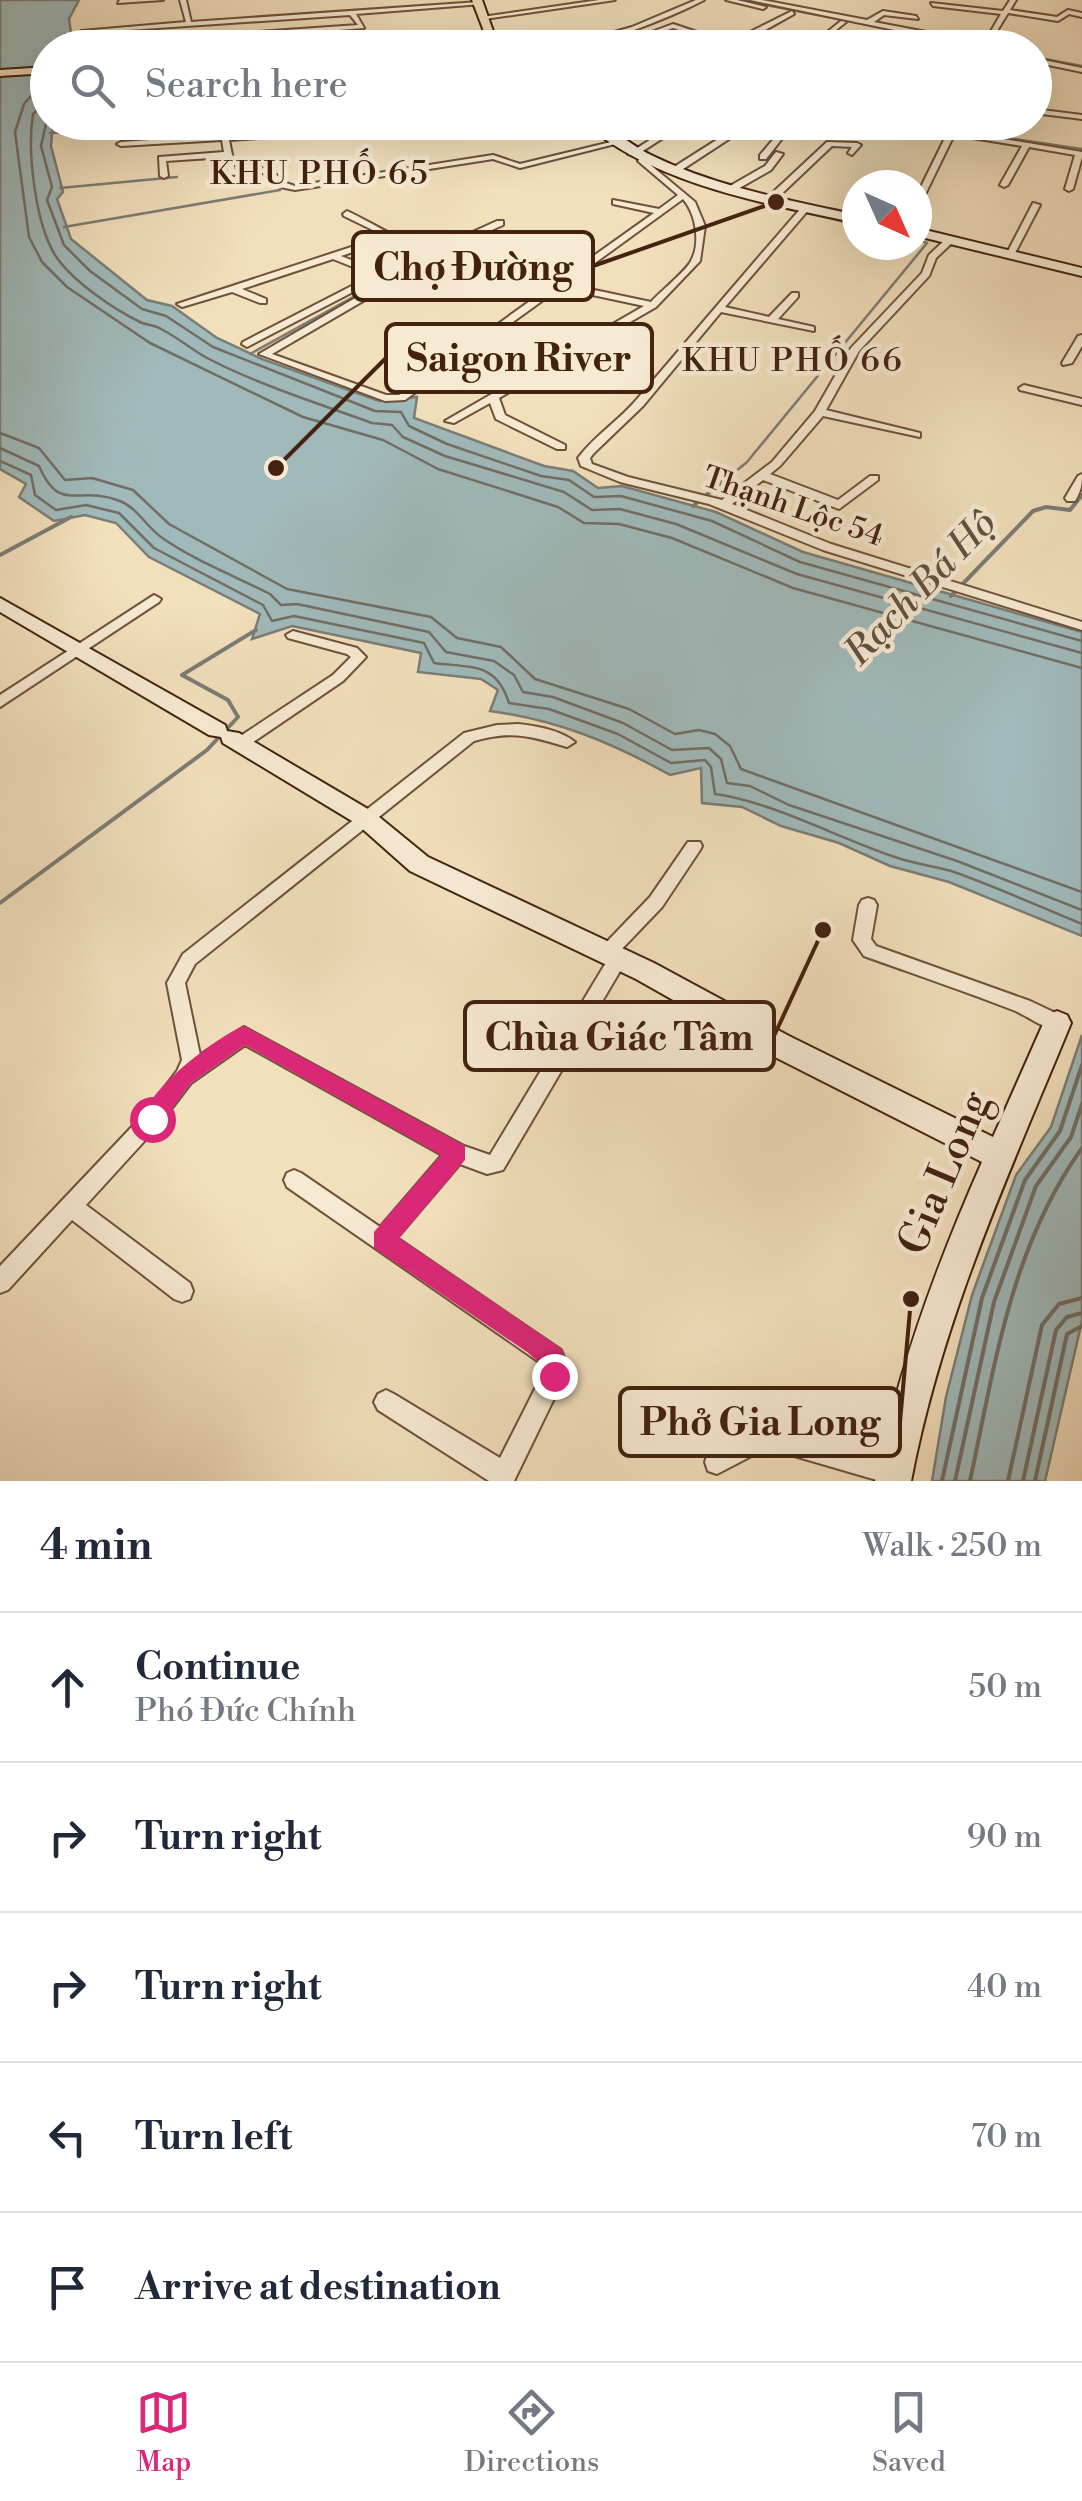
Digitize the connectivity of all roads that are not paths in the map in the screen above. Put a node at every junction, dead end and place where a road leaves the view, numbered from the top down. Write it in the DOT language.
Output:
graph roads {
  1 [pos="160,0"];
  2 [pos="182,0"];
  3 [pos="612,0"];
  4 [pos="701,0"];
  5 [pos="729,0"];
  6 [pos="753,0"];
  7 [pos="1013,0"];
  8 [pos="120,2"];
  9 [pos="478,2"];
  10 [pos="934,4"];
  11 [pos="426,8"];
  12 [pos="221,10"];
  13 [pos="1006,12"];
  14 [pos="792,13"];
  15 [pos="353,14"];
  16 [pos="1082,14"];
  17 [pos="485,17"];
  18 [pos="916,18"];
  19 [pos="437,19"];
  20 [pos="230,21"];
  21 [pos="843,22"];
  22 [pos="869,22"];
  23 [pos="189,24"];
  24 [pos="99,30"];
  25 [pos="317,30"];
  26 [pos="490,30"];
  27 [pos="623,30"];
  28 [pos="662,30"];
  29 [pos="687,30"];
  30 [pos="758,30"];
  31 [pos="833,30"];
  32 [pos="884,30"];
  33 [pos="907,30"];
  34 [pos="994,30"];
  35 [pos="1052,61"];
  36 [pos="1082,67"];
  37 [pos="30,73"];
  38 [pos="0,75"];
  39 [pos="1058,108"];
  40 [pos="1052,112"];
  41 [pos="1082,114"];
  42 [pos="170,140"];
  43 [pos="226,140"];
  44 [pos="611,140"];
  45 [pos="657,140"];
  46 [pos="720,140"];
  47 [pos="778,140"];
  48 [pos="947,140"];
  49 [pos="1005,140"];
  50 [pos="1030,140"];
  51 [pos="615,143"];
  52 [pos="121,144"];
  53 [pos="1027,145"];
  54 [pos="1081,148"];
  55 [pos="852,152"];
  56 [pos="228,154"];
  57 [pos="779,154"];
  58 [pos="637,156"];
  59 [pos="763,158"];
  60 [pos="677,169"];
  61 [pos="932,172"];
  62 [pos="164,176"];
  63 [pos="1004,185"];
  64 [pos="733,188"];
  65 [pos="1068,189"];
  66 [pos="684,195"];
  67 [pos="771,200"];
  68 [pos="616,202"];
  69 [pos="1036,205"];
  70 [pos="806,208"];
  71 [pos="662,212"];
  72 [pos="347,214"];
  73 [pos="842,216"];
  74 [pos="500,223"];
  75 [pos="932,236"];
  76 [pos="389,238"];
  77 [pos="525,238"];
  78 [pos="950,240"];
  79 [pos="436,251"];
  80 [pos="1010,255"];
  81 [pos="332,256"];
  82 [pos="480,265"];
  83 [pos="1082,272"];
  84 [pos="382,275"];
  85 [pos="563,286"];
  86 [pos="233,289"];
  87 [pos="795,296"];
  88 [pos="264,302"];
  89 [pos="182,304"];
  90 [pos="653,305"];
  91 [pos="717,308"];
  92 [pos="308,315"];
  93 [pos="772,319"];
  94 [pos="324,320"];
  95 [pos="811,330"];
  96 [pos="1082,338"];
  97 [pos="247,344"];
  98 [pos="1067,363"];
  99 [pos="1024,388"];
  100 [pos="494,396"];
  101 [pos="1082,402"];
  102 [pos="820,412"];
  103 [pos="450,421"];
  104 [pos="916,435"];
  105 [pos="562,447"];
  106 [pos="762,475"];
  107 [pos="874,478"];
  108 [pos="1082,478"];
  109 [pos="1071,498"];
  110 [pos="710,501"];
  111 [pos="154,599"];
  112 [pos="0,604"];
  113 [pos="1082,626"];
  114 [pos="293,635"];
  115 [pos="83,649"];
  116 [pos="0,702"];
  117 [pos="230,737"];
  118 [pos="567,742"];
  119 [pos="365,818"];
  120 [pos="694,846"];
  121 [pos="868,905"];
  122 [pos="611,958"];
  123 [pos="1057,1022"];
  124 [pos="184,1077"];
  125 [pos="457,1153"];
  126 [pos="1002,1156"];
  127 [pos="294,1180"];
  128 [pos="71,1206"];
  129 [pos="382,1240"];
  130 [pos="0,1282"];
  131 [pos="182,1291"];
  132 [pos="386,1402"];
  133 [pos="898,1457"];
  134 [pos="716,1462"];
  135 [pos="502,1478"];
  1 -- 8 [label="street"];
  2 -- 23 [label="street"];
  3 -- 17 [label="street"];
  4 -- 27 [label="street"];
  5 -- 14 [label="street"];
  6 -- 22 [label="street"];
  7 -- 13 [label="street"];
  9 -- 11 [label="street"];
  9 -- 17 [label="main road"];
  10 -- 13 [label="street"];
  11 -- 15 [label="street"];
  11 -- 19 [label="street"];
  12 -- 20 [label="street"];
  13 -- 16 [label="street"];
  13 -- 34 [label="street"];
  14 -- 21 [label="street"];
  14 -- 30 [label="street"];
  15 -- 20 [label="street"];
  15 -- 25 [label="street"];
  17 -- 26 [label="main road"];
  18 -- 22 [label="street"];
  20 -- 23 [label="street"];
  21 -- 31 [label="street"];
  21 -- 32 [label="street"];
  22 -- 33 [label="street"];
  23 -- 24 [label="street"];
  28 -- 29 [label="street"];
  35 -- 36 [label="street"];
  37 -- 38 [label="main road"];
  39 -- 41 [label="street"];
  40 -- 41 [label="street"];
  42 -- 52 [label="street"];
  43 -- 56 [label="street"];
  44 -- 51 [label="street"];
  45 -- 58 [label="street"];
  46 -- 60 [label="street"];
  47 -- 59 [label="street"];
  48 -- 61 [label="street"];
  49 -- 53 [label="street"];
  50 -- 54 [label="street"];
  51 -- 56 [label="street"];
  51 -- 58 [label="street"];
  53 -- 54 [label="street"];
  53 -- 63 [label="street"];
  54 -- 65 [label="street"];
  55 -- 67 [label="street"];
  56 -- 62 [label="street"];
  57 -- 64 [label="street"];
  58 -- 60 [label="street"];
  58 -- 66 [label="street"];
  60 -- 64 [label="street"];
  64 -- 67 [label="street"];
  66 -- 71 [label="street"];
  66 -- 90 [label="street"];
  67 -- 70 [label="street"];
  68 -- 71 [label="street"];
  69 -- 80 [label="street"];
  70 -- 73 [label="street"];
  70 -- 91 [label="street, Thạnh Lộc 54"];
  71 -- 85 [label="street"];
  72 -- 76 [label="street"];
  74 -- 79 [label="street"];
  75 -- 78 [label="street"];
  76 -- 79 [label="street"];
  76 -- 81 [label="street"];
  77 -- 82 [label="street"];
  78 -- 80 [label="street"];
  78 -- 102 [label="street"];
  79 -- 82 [label="street"];
  79 -- 84 [label="street"];
  79 -- 94 [label="street"];
  80 -- 83 [label="street"];
  81 -- 84 [label="street"];
  81 -- 86 [label="street"];
  82 -- 85 [label="street"];
  84 -- 92 [label="street"];
  85 -- 90 [label="street"];
  85 -- 94 [label="street"];
  86 -- 88 [label="street"];
  86 -- 89 [label="street"];
  87 -- 93 [label="street"];
  90 -- 100 [label="street"];
  91 -- 93 [label="street"];
  91 -- 110 [label="street, Thạnh Lộc 54"];
  92 -- 94 [label="street"];
  92 -- 97 [label="street"];
  93 -- 95 [label="street"];
  96 -- 98 [label="street"];
  99 -- 101 [label="street"];
  100 -- 103 [label="street"];
  100 -- 105 [label="street"];
  102 -- 104 [label="street"];
  102 -- 106 [label="street"];
  106 -- 107 [label="street"];
  106 -- 110 [label="street"];
  108 -- 109 [label="street"];
  110 -- 113 [label="street, Thạnh Lộc 54"];
  111 -- 115 [label="street"];
  112 -- 115 [label="street"];
  114 -- 117 [label="street"];
  115 -- 116 [label="street"];
  115 -- 117 [label="street"];
  117 -- 119 [label="street"];
  118 -- 119 [label="street"];
  119 -- 122 [label="street"];
  119 -- 124 [label="street"];
  120 -- 122 [label="street"];
  121 -- 123 [label="street"];
  122 -- 125 [label="street"];
  122 -- 126 [label="street"];
  123 -- 126 [label="street, Gia Long"];
  124 -- 125 [label="street"];
  124 -- 128 [label="street"];
  125 -- 129 [label="street"];
  126 -- 133 [label="street, Gia Long"];
  127 -- 129 [label="street"];
  128 -- 130 [label="street"];
  128 -- 131 [label="street"];
  129 -- 135 [label="street"];
  132 -- 135 [label="street"];
  133 -- 134 [label="street"];
}
